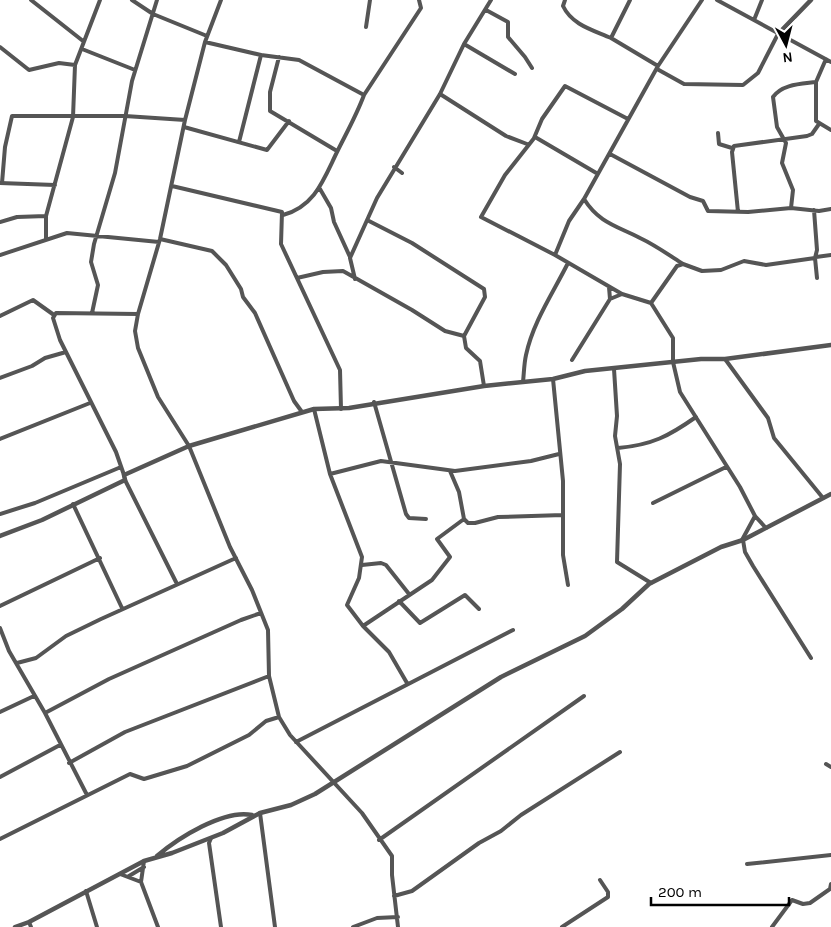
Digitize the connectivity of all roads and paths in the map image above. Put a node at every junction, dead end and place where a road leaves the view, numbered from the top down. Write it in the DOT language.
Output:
graph roads {
  1 [pos="31,0"];
  2 [pos="100,0"];
  3 [pos="132,0"];
  4 [pos="157,0"];
  5 [pos="221,0"];
  6 [pos="370,0"];
  7 [pos="419,0"];
  8 [pos="491,0"];
  9 [pos="565,0"];
  10 [pos="630,0"];
  11 [pos="702,0"];
  12 [pos="717,0"];
  13 [pos="762,0"];
  14 [pos="810,0"];
  15 [pos="486,10"];
  16 [pos="154,14"];
  17 [pos="754,20"];
  18 [pos="366,27"];
  19 [pos="778,34"];
  20 [pos="207,36"];
  21 [pos="611,38"];
  22 [pos="83,41"];
  23 [pos="205,42"];
  24 [pos="464,44"];
  25 [pos="0,47"];
  26 [pos="82,49"];
  27 [pos="261,55"];
  28 [pos="279,57"];
  29 [pos="826,59"];
  30 [pos="831,62"];
  31 [pos="75,65"];
  32 [pos="532,68"];
  33 [pos="657,68"];
  34 [pos="135,70"];
  35 [pos="515,74"];
  36 [pos="816,82"];
  37 [pos="364,94"];
  38 [pos="440,94"];
  39 [pos="125,116"];
  40 [pos="73,117"];
  41 [pos="628,119"];
  42 [pos="185,120"];
  43 [pos="289,121"];
  44 [pos="819,124"];
  45 [pos="184,127"];
  46 [pos="831,130"];
  47 [pos="718,133"];
  48 [pos="784,139"];
  49 [pos="239,142"];
  50 [pos="732,148"];
  51 [pos="337,151"];
  52 [pos="610,154"];
  53 [pos="394,167"];
  54 [pos="402,173"];
  55 [pos="598,174"];
  56 [pos="1,183"];
  57 [pos="55,186"];
  58 [pos="172,186"];
  59 [pos="320,189"];
  60 [pos="584,199"];
  61 [pos="791,208"];
  62 [pos="831,209"];
  63 [pos="814,210"];
  64 [pos="738,212"];
  65 [pos="283,215"];
  66 [pos="46,216"];
  67 [pos="368,221"];
  68 [pos="0,222"];
  69 [pos="97,234"];
  70 [pos="46,240"];
  71 [pos="159,240"];
  72 [pos="0,255"];
  73 [pos="554,255"];
  74 [pos="831,255"];
  75 [pos="816,257"];
  76 [pos="350,258"];
  77 [pos="351,263"];
  78 [pos="568,263"];
  79 [pos="683,264"];
  80 [pos="342,272"];
  81 [pos="297,278"];
  82 [pos="817,278"];
  83 [pos="355,279"];
  84 [pos="609,287"];
  85 [pos="622,294"];
  86 [pos="610,298"];
  87 [pos="651,303"];
  88 [pos="92,313"];
  89 [pos="138,314"];
  90 [pos="54,315"];
  91 [pos="0,316"];
  92 [pos="464,336"];
  93 [pos="831,345"];
  94 [pos="66,352"];
  95 [pos="725,359"];
  96 [pos="572,360"];
  97 [pos="673,362"];
  98 [pos="614,369"];
  99 [pos="0,378"];
  100 [pos="553,379"];
  101 [pos="523,382"];
  102 [pos="484,386"];
  103 [pos="374,402"];
  104 [pos="90,403"];
  105 [pos="314,409"];
  106 [pos="341,409"];
  107 [pos="302,412"];
  108 [pos="696,417"];
  109 [pos="0,439"];
  110 [pos="190,446"];
  111 [pos="618,448"];
  112 [pos="559,454"];
  113 [pos="392,464"];
  114 [pos="122,467"];
  115 [pos="726,467"];
  116 [pos="450,471"];
  117 [pos="330,474"];
  118 [pos="124,477"];
  119 [pos="831,494"];
  120 [pos="823,498"];
  121 [pos="73,503"];
  122 [pos="653,503"];
  123 [pos="0,514"];
  124 [pos="563,515"];
  125 [pos="754,516"];
  126 [pos="426,519"];
  127 [pos="464,519"];
  128 [pos="766,528"];
  129 [pos="0,536"];
  130 [pos="742,540"];
  131 [pos="100,558"];
  132 [pos="236,558"];
  133 [pos="362,565"];
  134 [pos="651,583"];
  135 [pos="178,584"];
  136 [pos="568,585"];
  137 [pos="409,594"];
  138 [pos="399,601"];
  139 [pos="0,606"];
  140 [pos="122,608"];
  141 [pos="479,609"];
  142 [pos="261,613"];
  143 [pos="363,626"];
  144 [pos="0,628"];
  145 [pos="513,630"];
  146 [pos="811,658"];
  147 [pos="17,663"];
  148 [pos="269,676"];
  149 [pos="407,683"];
  150 [pos="34,696"];
  151 [pos="584,696"];
  152 [pos="0,712"];
  153 [pos="45,713"];
  154 [pos="279,717"];
  155 [pos="296,742"];
  156 [pos="60,745"];
  157 [pos="620,752"];
  158 [pos="69,763"];
  159 [pos="826,764"];
  160 [pos="831,767"];
  161 [pos="0,776"];
  162 [pos="331,782"];
  163 [pos="87,795"];
  164 [pos="260,813"];
  165 [pos="254,816"];
  166 [pos="0,838"];
  167 [pos="208,840"];
  168 [pos="379,840"];
  169 [pos="831,855"];
  170 [pos="155,858"];
  171 [pos="144,864"];
  172 [pos="747,864"];
  173 [pos="120,874"];
  174 [pos="128,876"];
  175 [pos="600,880"];
  176 [pos="141,882"];
  177 [pos="831,884"];
  178 [pos="86,891"];
  179 [pos="394,896"];
  180 [pos="398,917"];
  181 [pos="30,924"];
  182 [pos="15,927"];
  183 [pos="97,927"];
  184 [pos="158,927"];
  185 [pos="222,927"];
  186 [pos="275,927"];
  187 [pos="353,927"];
  188 [pos="398,927"];
  189 [pos="562,927"];
  190 [pos="772,927"];
  1 -- 22 [label="street"];
  2 -- 22 [label="street"];
  3 -- 16 [label="street"];
  4 -- 16 [label="street"];
  5 -- 20 [label="street"];
  6 -- 18 [label="street"];
  7 -- 37 [label="street"];
  8 -- 15 [label="street"];
  9 -- 21 [label="street"];
  10 -- 21 [label="street"];
  11 -- 33 [label="street"];
  12 -- 17 [label="street"];
  13 -- 17 [label="street"];
  14 -- 19 [label="street"];
  15 -- 24 [label="street"];
  15 -- 32 [label="street"];
  16 -- 20 [label="street"];
  16 -- 34 [label="street"];
  17 -- 19 [label="street"];
  19 -- 29 [label="street"];
  19 -- 33 [label="street"];
  20 -- 23 [label="street"];
  21 -- 33 [label="street"];
  22 -- 26 [label="street"];
  23 -- 27 [label="street"];
  23 -- 42 [label="street"];
  24 -- 35 [label="street"];
  24 -- 38 [label="street"];
  25 -- 31 [label="street"];
  26 -- 31 [label="street"];
  26 -- 34 [label="street"];
  27 -- 28 [label="street"];
  27 -- 49 [label="street"];
  28 -- 37 [label="street"];
  28 -- 43 [label="street"];
  29 -- 30 [label="street"];
  29 -- 36 [label="street"];
  31 -- 40 [label="street"];
  33 -- 41 [label="street"];
  34 -- 39 [label="street"];
  36 -- 44 [label="street"];
  36 -- 48 [label="street"];
  37 -- 51 [label="street"];
  38 -- 41 [label="street"];
  38 -- 53 [label="street"];
  39 -- 40 [label="street"];
  39 -- 42 [label="street"];
  39 -- 69 [label="street"];
  40 -- 56 [label="street"];
  40 -- 57 [label="street"];
  41 -- 52 [label="street"];
  42 -- 45 [label="street"];
  43 -- 49 [label="street"];
  43 -- 51 [label="street"];
  44 -- 46 [label="street"];
  44 -- 48 [label="street"];
  45 -- 49 [label="street"];
  45 -- 58 [label="street"];
  47 -- 50 [label="street"];
  48 -- 50 [label="street"];
  48 -- 61 [label="street"];
  50 -- 64 [label="street"];
  51 -- 59 [label="street"];
  52 -- 55 [label="street"];
  52 -- 64 [label="street"];
  53 -- 54 [label="street"];
  53 -- 67 [label="street"];
  55 -- 60 [label="street"];
  55 -- 73 [label="street"];
  56 -- 57 [label="street"];
  57 -- 66 [label="street"];
  58 -- 65 [label="street"];
  58 -- 71 [label="street"];
  59 -- 65 [label="street"];
  59 -- 76 [label="street"];
  60 -- 73 [label="street"];
  60 -- 79 [label="street"];
  61 -- 63 [label="street"];
  61 -- 64 [label="street"];
  62 -- 63 [label="street"];
  63 -- 75 [label="street"];
  65 -- 81 [label="street"];
  66 -- 68 [label="street"];
  66 -- 70 [label="street"];
  67 -- 76 [label="street"];
  67 -- 92 [label="street"];
  69 -- 70 [label="street"];
  69 -- 71 [label="street"];
  69 -- 88 [label="street"];
  70 -- 72 [label="street"];
  71 -- 89 [label="street"];
  71 -- 107 [label="street"];
  73 -- 78 [label="street"];
  74 -- 75 [label="street"];
  75 -- 79 [label="street"];
  75 -- 82 [label="street"];
  76 -- 77 [label="street"];
  77 -- 80 [label="street"];
  77 -- 83 [label="street"];
  78 -- 84 [label="street"];
  78 -- 101 [label="street"];
  79 -- 87 [label="street"];
  80 -- 81 [label="street"];
  80 -- 83 [label="street"];
  81 -- 106 [label="street"];
  83 -- 92 [label="street"];
  84 -- 85 [label="street"];
  84 -- 86 [label="street"];
  85 -- 86 [label="street"];
  85 -- 87 [label="street"];
  86 -- 96 [label="street"];
  87 -- 97 [label="street"];
  88 -- 89 [label="street"];
  88 -- 90 [label="street"];
  89 -- 110 [label="street"];
  90 -- 91 [label="street"];
  90 -- 94 [label="street"];
  92 -- 102 [label="street"];
  93 -- 95 [label="street"];
  94 -- 99 [label="street"];
  94 -- 104 [label="street"];
  95 -- 97 [label="street"];
  95 -- 120 [label="street"];
  97 -- 98 [label="street"];
  97 -- 108 [label="street"];
  98 -- 100 [label="street"];
  98 -- 111 [label="street"];
  100 -- 101 [label="street"];
  100 -- 112 [label="street"];
  101 -- 102 [label="street"];
  102 -- 103 [label="street"];
  103 -- 106 [label="street"];
  103 -- 113 [label="street"];
  104 -- 109 [label="street"];
  104 -- 114 [label="street"];
  105 -- 106 [label="street"];
  105 -- 107 [label="street"];
  105 -- 117 [label="street"];
  107 -- 110 [label="street"];
  108 -- 111 [label="street"];
  108 -- 115 [label="street"];
  110 -- 118 [label="street"];
  110 -- 132 [label="street"];
  111 -- 134 [label="street"];
  112 -- 116 [label="street"];
  112 -- 124 [label="street"];
  113 -- 116 [label="street"];
  113 -- 117 [label="street"];
  113 -- 126 [label="street"];
  114 -- 118 [label="street"];
  114 -- 123 [label="street"];
  115 -- 122 [label="street"];
  115 -- 125 [label="street"];
  116 -- 127 [label="street"];
  117 -- 133 [label="street"];
  118 -- 121 [label="street"];
  118 -- 135 [label="street"];
  119 -- 120 [label="street"];
  120 -- 128 [label="street"];
  121 -- 129 [label="street"];
  121 -- 131 [label="street"];
  124 -- 127 [label="street"];
  124 -- 136 [label="street"];
  125 -- 128 [label="street"];
  125 -- 130 [label="street"];
  127 -- 137 [label="street"];
  128 -- 130 [label="street"];
  130 -- 134 [label="street"];
  130 -- 146 [label="street"];
  131 -- 139 [label="street"];
  131 -- 140 [label="street"];
  132 -- 135 [label="street"];
  132 -- 142 [label="street"];
  133 -- 137 [label="street"];
  133 -- 143 [label="street"];
  134 -- 162 [label="street"];
  135 -- 140 [label="street"];
  137 -- 138 [label="street"];
  138 -- 141 [label="street"];
  138 -- 143 [label="street"];
  140 -- 147 [label="street"];
  142 -- 148 [label="street"];
  142 -- 153 [label="street"];
  143 -- 149 [label="street"];
  144 -- 147 [label="street"];
  145 -- 149 [label="street"];
  147 -- 150 [label="street"];
  148 -- 154 [label="street"];
  148 -- 158 [label="street"];
  149 -- 155 [label="street"];
  150 -- 152 [label="street"];
  150 -- 153 [label="street"];
  151 -- 168 [label="street"];
  153 -- 156 [label="street"];
  154 -- 155 [label="street"];
  154 -- 163 [label="street"];
  155 -- 162 [label="street"];
  156 -- 158 [label="street"];
  156 -- 161 [label="street"];
  157 -- 179 [label="street"];
  158 -- 163 [label="street"];
  159 -- 160 [label="street"];
  162 -- 164 [label="street"];
  162 -- 168 [label="street"];
  163 -- 166 [label="street"];
  164 -- 165 [label="street"];
  164 -- 186 [label="street"];
  165 -- 167 [label="street"];
  165 -- 170 [label="street"];
  167 -- 170 [label="street"];
  167 -- 185 [label="street"];
  168 -- 179 [label="street"];
  169 -- 172 [label="street"];
  170 -- 171 [label="street"];
  171 -- 173 [label="street"];
  171 -- 174 [label="street"];
  171 -- 176 [label="street"];
  173 -- 174 [label="street"];
  173 -- 178 [label="street"];
  174 -- 176 [label="street"];
  175 -- 189 [label="street"];
  176 -- 184 [label="street"];
  177 -- 190 [label="street"];
  178 -- 181 [label="street"];
  178 -- 183 [label="street"];
  179 -- 180 [label="street"];
  180 -- 187 [label="street"];
  180 -- 188 [label="street"];
  181 -- 182 [label="street"];
}
